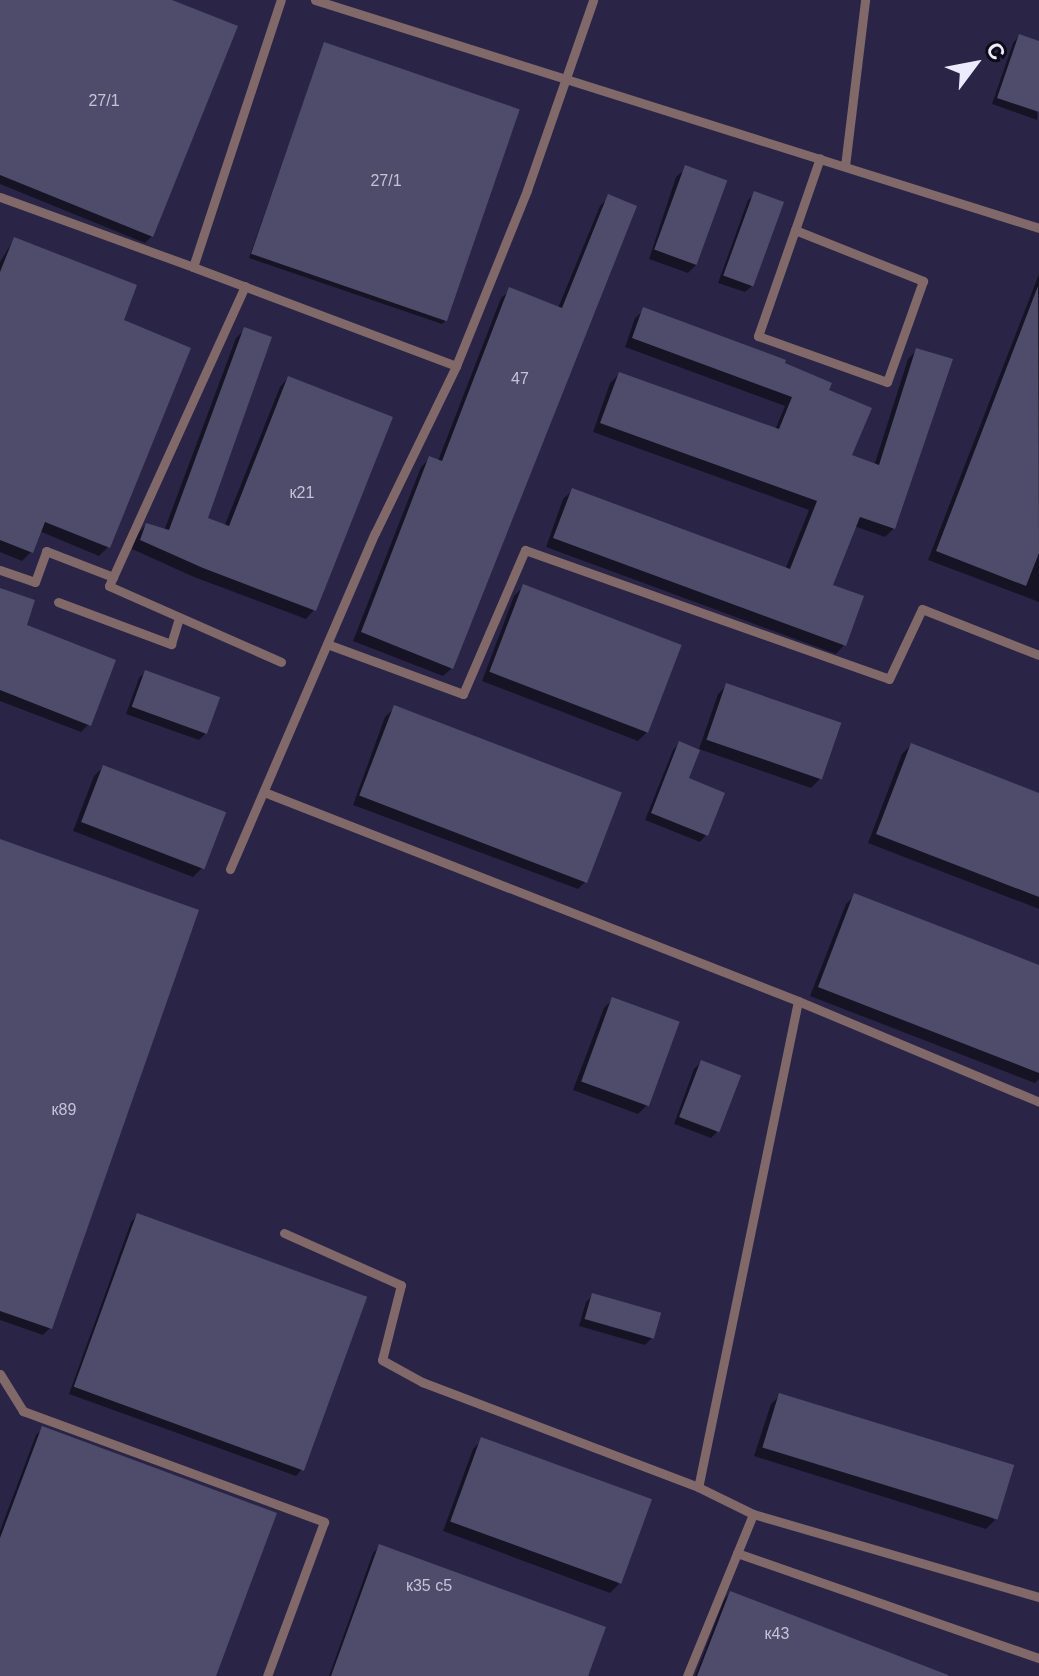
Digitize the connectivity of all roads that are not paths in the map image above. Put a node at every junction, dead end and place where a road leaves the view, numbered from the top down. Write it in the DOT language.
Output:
graph roads {
  1 [pos="281,0"];
  2 [pos="315,0"];
  3 [pos="593,0"];
  4 [pos="865,0"];
  5 [pos="565,76"];
  6 [pos="820,158"];
  7 [pos="845,166"];
  8 [pos="0,197"];
  9 [pos="1039,228"];
  10 [pos="795,230"];
  11 [pos="193,267"];
  12 [pos="245,286"];
  13 [pos="456,366"];
  14 [pos="0,570"];
  15 [pos="113,577"];
  16 [pos="58,602"];
  17 [pos="179,617"];
  18 [pos="327,644"];
  19 [pos="1039,655"];
  20 [pos="281,662"];
  21 [pos="264,792"];
  22 [pos="230,869"];
  23 [pos="798,1001"];
  24 [pos="1039,1102"];
  25 [pos="284,1233"];
  26 [pos="0,1374"];
  27 [pos="698,1487"];
  28 [pos="753,1514"];
  29 [pos="737,1553"];
  30 [pos="1039,1597"];
  31 [pos="1039,1658"];
  32 [pos="267,1676"];
  33 [pos="687,1676"];
  1 -- 11 [label="lane"];
  2 -- 5 [label="lane"];
  3 -- 5 [label="lane"];
  4 -- 7 [label="lane"];
  5 -- 6 [label="lane"];
  5 -- 13 [label="lane"];
  6 -- 7 [label="lane"];
  6 -- 10 [label="lane"];
  7 -- 9 [label="lane"];
  8 -- 11 [label="lane"];
  10 -- 10 [label="lane"];
  11 -- 12 [label="lane"];
  12 -- 13 [label="lane"];
  12 -- 15 [label="lane"];
  13 -- 18 [label="lane"];
  14 -- 15 [label="lane"];
  15 -- 17 [label="lane"];
  16 -- 17 [label="lane"];
  17 -- 20 [label="lane"];
  18 -- 19 [label="lane"];
  18 -- 21 [label="lane"];
  21 -- 22 [label="lane"];
  21 -- 23 [label="lane"];
  23 -- 24 [label="lane"];
  23 -- 27 [label="lane"];
  25 -- 27 [label="lane"];
  26 -- 32 [label="lane"];
  27 -- 28 [label="lane"];
  28 -- 29 [label="lane"];
  28 -- 30 [label="lane"];
  29 -- 31 [label="lane"];
  29 -- 33 [label="lane"];
}
